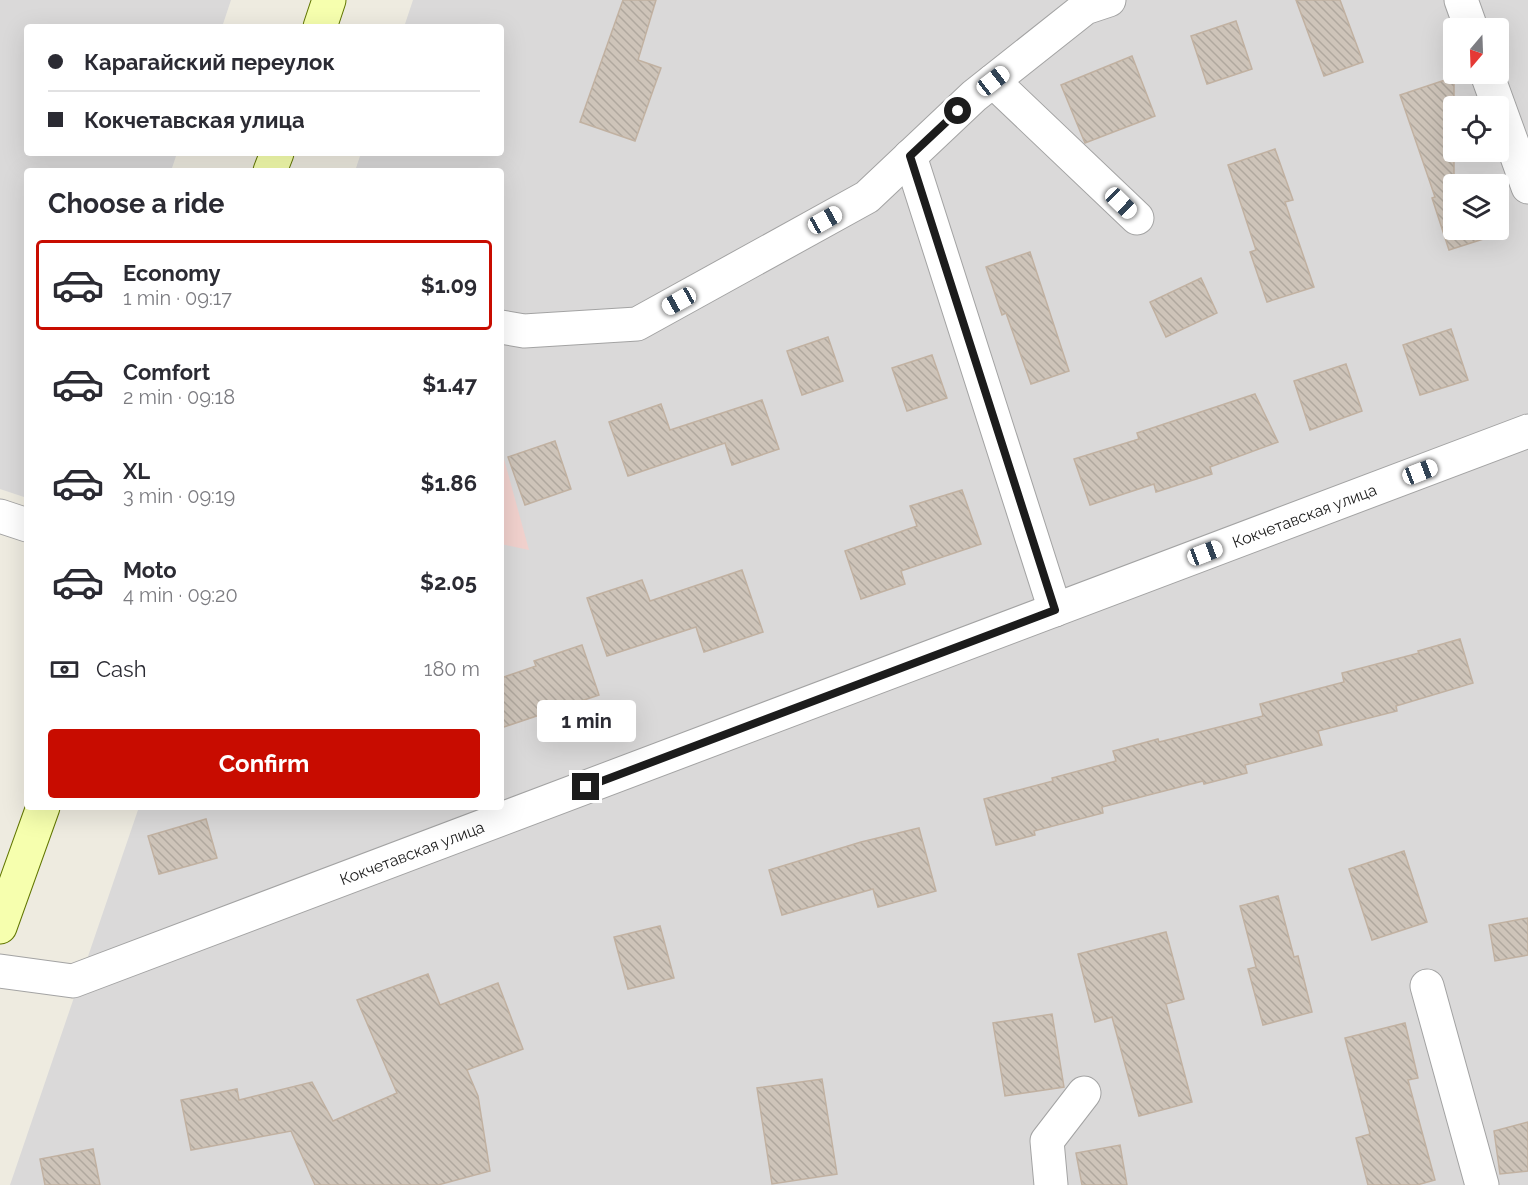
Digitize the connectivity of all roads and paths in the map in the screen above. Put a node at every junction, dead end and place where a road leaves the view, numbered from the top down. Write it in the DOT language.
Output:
graph roads {
  1 [pos="329,0"];
  2 [pos="1109,0"];
  3 [pos="1461,0"];
  4 [pos="1467,18"];
  5 [pos="321,24"];
  6 [pos="993,81"];
  7 [pos="1491,84"];
  8 [pos="910,156"];
  9 [pos="1528,187"];
  10 [pos="1137,218"];
  11 [pos="504,328"];
  12 [pos="1528,431"];
  13 [pos="0,516"];
  14 [pos="24,524"];
  15 [pos="1055,610"];
  16 [pos="42,810"];
  17 [pos="0,927"];
  18 [pos="0,971"];
  19 [pos="1426,986"];
  20 [pos="1084,1093"];
  21 [pos="1051,1185"];
  22 [pos="1482,1185"];
  1 -- 5 [label="main road"];
  2 -- 6 [label="street"];
  3 -- 4 [label="street"];
  6 -- 8 [label="street"];
  6 -- 10 [label="street"];
  7 -- 9 [label="street"];
  8 -- 11 [label="street"];
  8 -- 15 [label="street"];
  12 -- 15 [label="street, Кокчетавская улица"];
  13 -- 14 [label="street"];
  15 -- 18 [label="street, Кокчетавская улица"];
  16 -- 17 [label="main road"];
  19 -- 22 [label="street"];
  20 -- 21 [label="street"];
}
